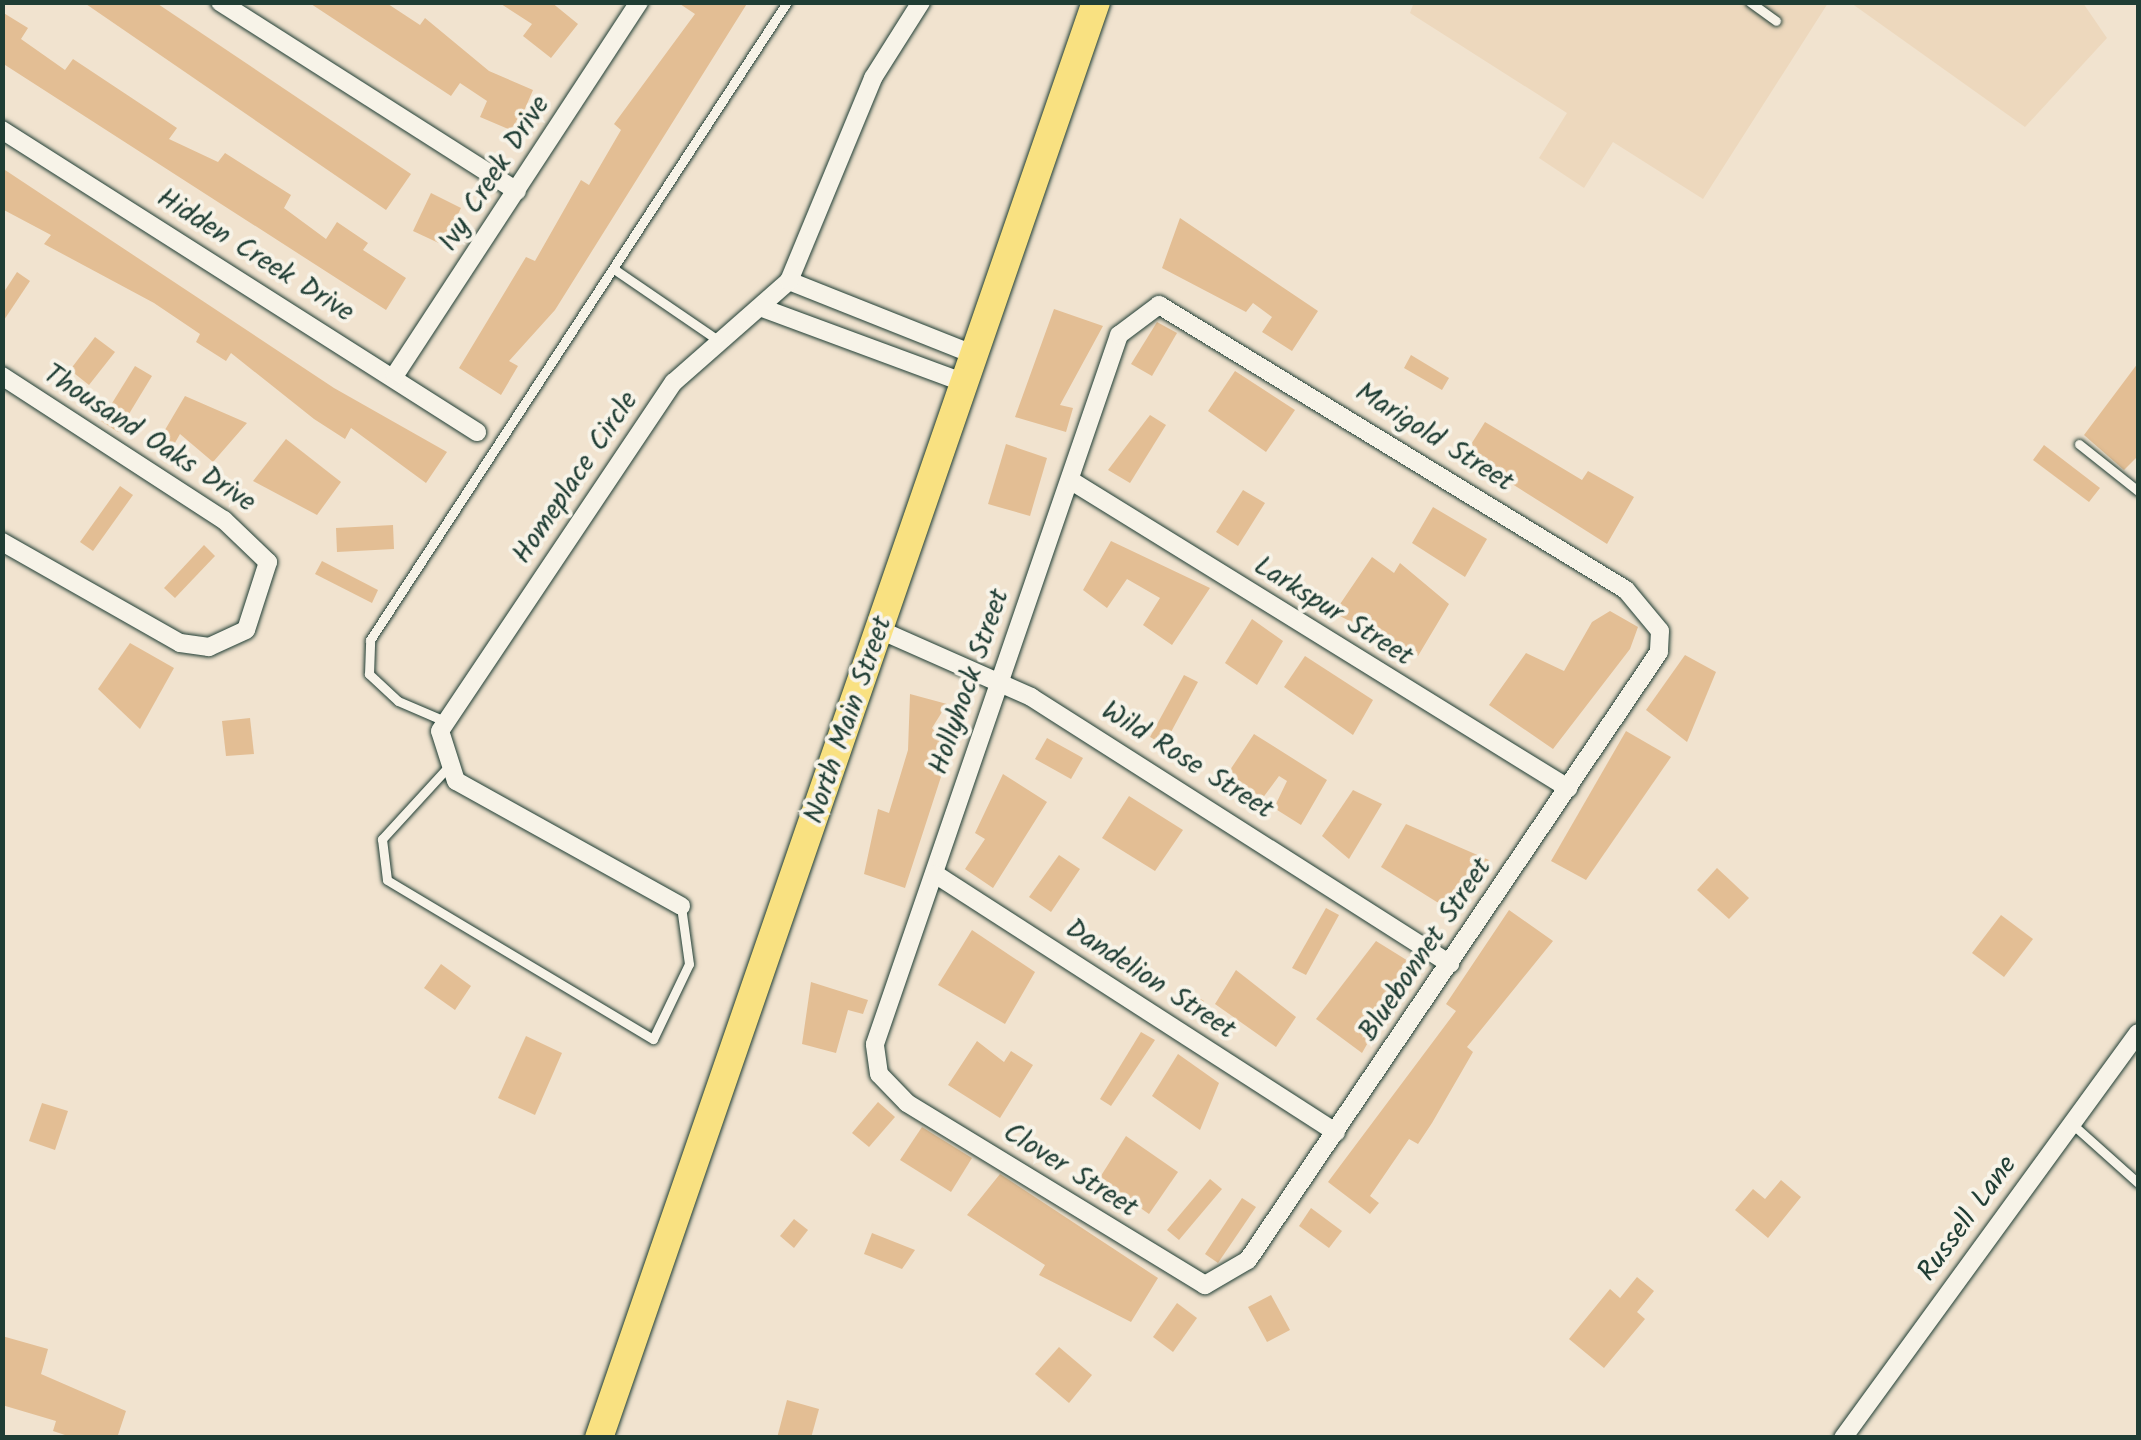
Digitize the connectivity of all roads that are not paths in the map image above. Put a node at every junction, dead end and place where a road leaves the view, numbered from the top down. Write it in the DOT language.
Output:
graph roads {
  1 [pos="220,2"];
  2 [pos="787,2"];
  3 [pos="922,2"];
  4 [pos="1096,2"];
  5 [pos="1750,2"];
  6 [pos="634,4"];
  7 [pos="1776,21"];
  8 [pos="2,130"];
  9 [pos="517,191"];
  10 [pos="614,269"];
  11 [pos="788,282"];
  12 [pos="764,309"];
  13 [pos="1145,309"];
  14 [pos="872,317"];
  15 [pos="719,342"];
  16 [pos="860,345"];
  17 [pos="972,354"];
  18 [pos="395,375"];
  19 [pos="2,376"];
  20 [pos="962,382"];
  21 [pos="478,432"];
  22 [pos="2079,444"];
  23 [pos="1070,480"];
  24 [pos="2138,490"];
  25 [pos="2,542"];
  26 [pos="880,630"];
  27 [pos="1659,652"];
  28 [pos="998,682"];
  29 [pos="447,722"];
  30 [pos="448,767"];
  31 [pos="1568,788"];
  32 [pos="935,874"];
  33 [pos="680,906"];
  34 [pos="1450,964"];
  35 [pos="2138,1033"];
  36 [pos="886,1082"];
  37 [pos="2071,1123"];
  38 [pos="1336,1132"];
  39 [pos="2138,1183"];
  40 [pos="1232,1273"];
  41 [pos="599,1438"];
  42 [pos="1843,1438"];
  1 -- 9 [label="street"];
  2 -- 10 [label="lane"];
  3 -- 11 [label="street, Homeplace Circle"];
  4 -- 17 [label="main road, North Main Street"];
  5 -- 7 [label="lane"];
  6 -- 9 [label="street, Ivy Creek Drive"];
  8 -- 18 [label="street, Hidden Creek Drive"];
  9 -- 18 [label="street, Ivy Creek Drive"];
  10 -- 15 [label="lane"];
  10 -- 29 [label="lane"];
  11 -- 12 [label="street, Homeplace Circle"];
  11 -- 14 [label="street"];
  12 -- 15 [label="street, Homeplace Circle"];
  12 -- 16 [label="street"];
  13 -- 23 [label="street, Hollyhock Street"];
  13 -- 27 [label="street, Marigold Street"];
  14 -- 16 [label="street"];
  14 -- 17 [label="street"];
  15 -- 29 [label="street, Homeplace Circle"];
  16 -- 20 [label="street"];
  17 -- 20 [label="main road, North Main Street"];
  18 -- 21 [label="street, Hidden Creek Drive"];
  19 -- 25 [label="street, Thousand Oaks Drive"];
  20 -- 26 [label="main road, North Main Street"];
  22 -- 24 [label="lane"];
  23 -- 28 [label="street, Hollyhock Street"];
  23 -- 31 [label="street, Larkspur Street"];
  26 -- 28 [label="street, Wild Rose Street"];
  26 -- 41 [label="main road, North Main Street"];
  27 -- 31 [label="street, Bluebonnet Street"];
  28 -- 32 [label="street, Hollyhock Street"];
  28 -- 34 [label="street, Wild Rose Street"];
  29 -- 30 [label="street"];
  30 -- 33 [label="street"];
  30 -- 33 [label="lane"];
  31 -- 34 [label="street, Bluebonnet Street"];
  32 -- 36 [label="street, Hollyhock Street"];
  32 -- 38 [label="street, Dandelion Street"];
  34 -- 38 [label="street, Bluebonnet Street"];
  35 -- 37 [label="street, Russell Lane"];
  36 -- 40 [label="street, Clover Street"];
  37 -- 39 [label="lane"];
  37 -- 42 [label="street, Russell Lane"];
  38 -- 40 [label="street, Bluebonnet Street"];
}
